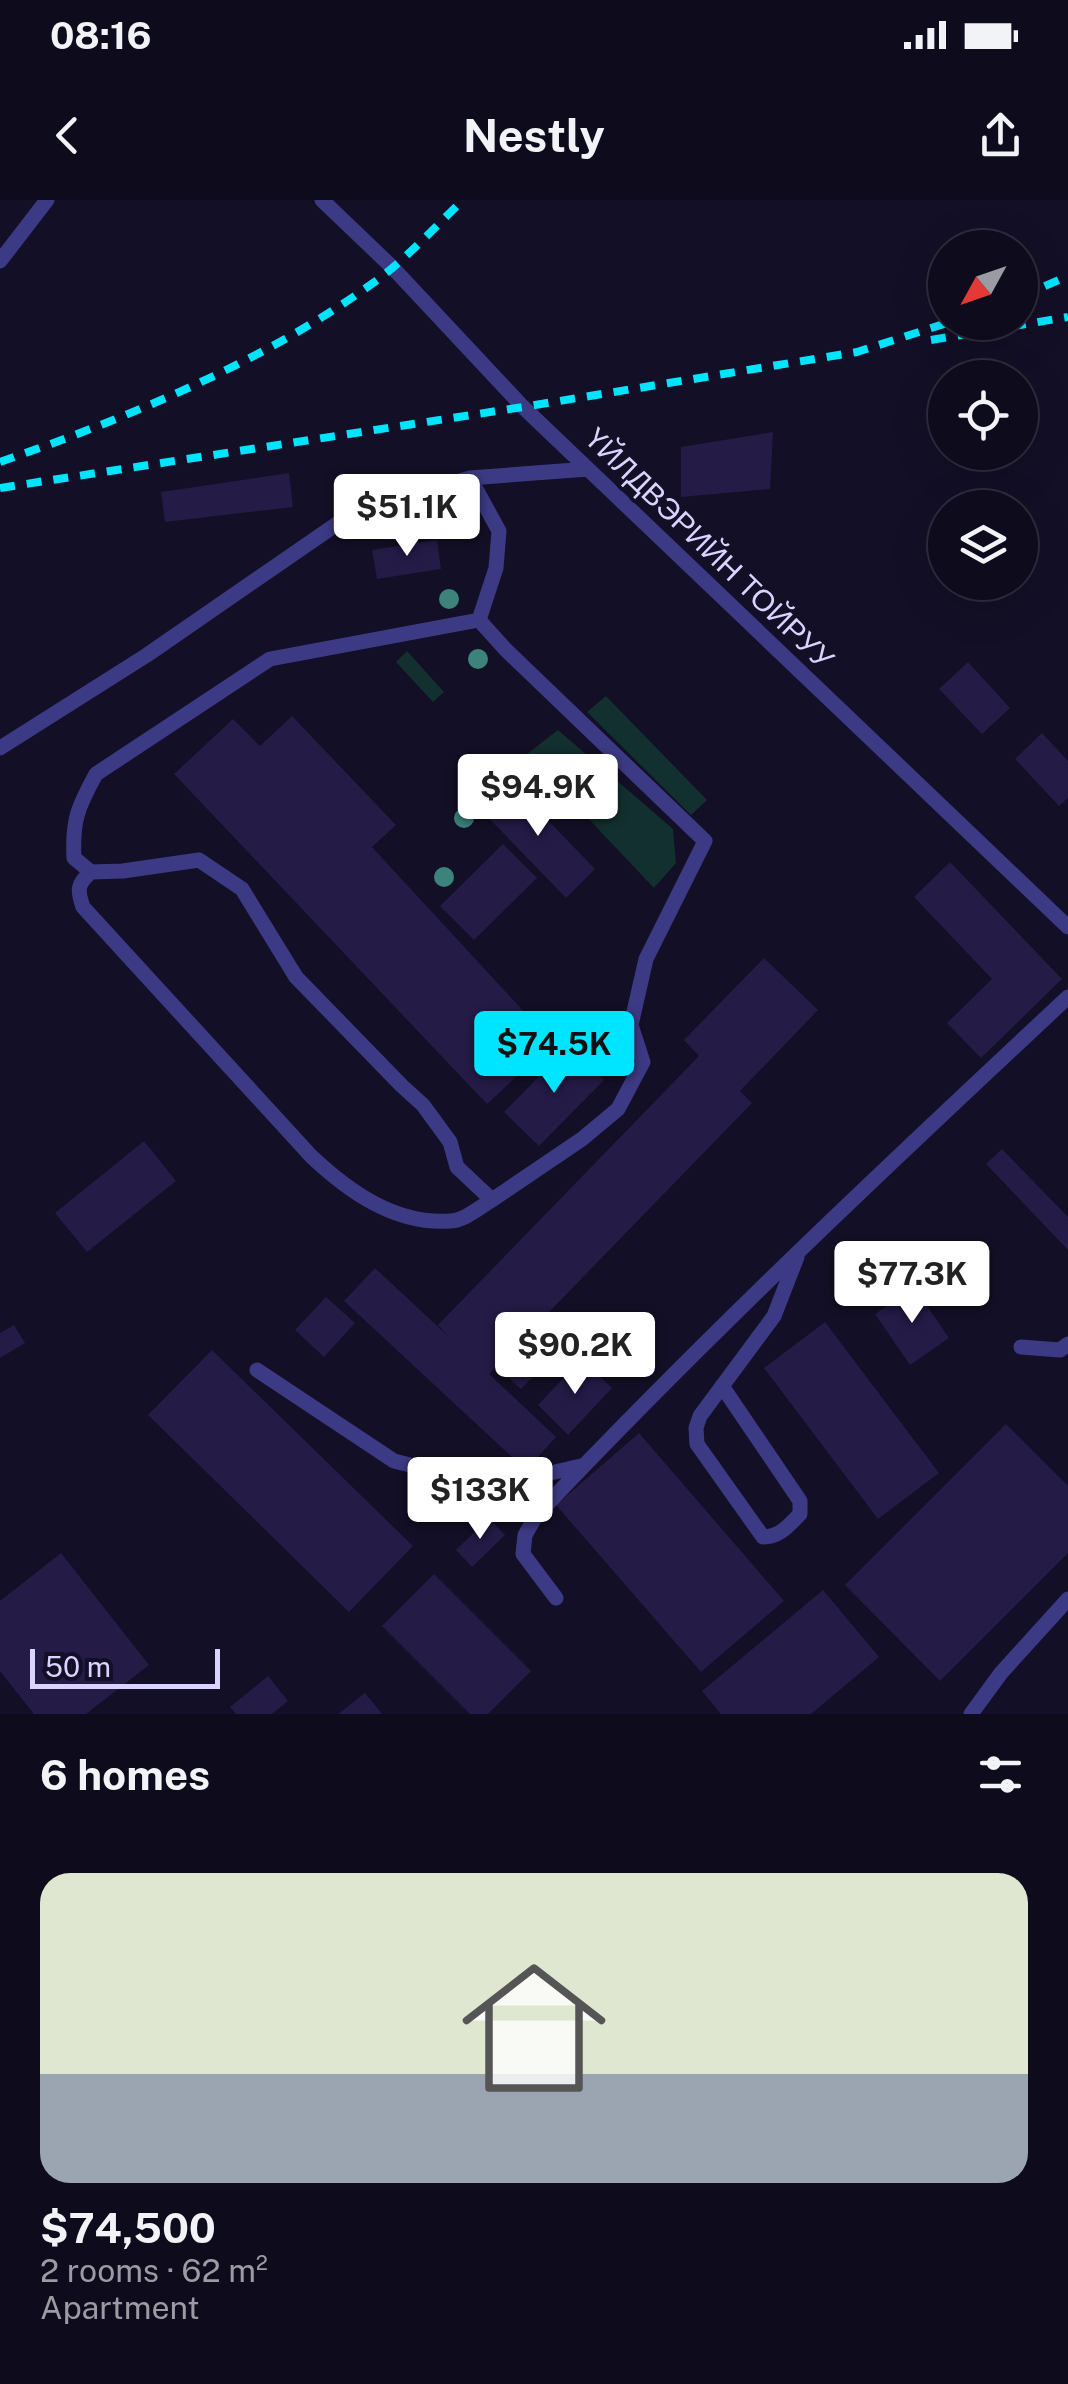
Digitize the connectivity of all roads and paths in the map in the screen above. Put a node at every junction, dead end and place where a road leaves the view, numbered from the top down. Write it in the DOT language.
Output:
graph roads {
  1 [pos="47,200"];
  2 [pos="322,200"];
  3 [pos="0,261"];
  4 [pos="588,469"];
  5 [pos="470,478"];
  6 [pos="479,620"];
  7 [pos="0,748"];
  8 [pos="91,872"];
  9 [pos="1068,927"];
  10 [pos="1068,997"];
  11 [pos="492,1200"];
  12 [pos="800,1249"];
  13 [pos="1068,1344"];
  14 [pos="1021,1346"];
  15 [pos="257,1370"];
  16 [pos="722,1386"];
  17 [pos="584,1466"];
  18 [pos="556,1598"];
  19 [pos="1068,1599"];
  20 [pos="971,1714"];
  1 -- 3 [label="lane"];
  2 -- 4 [label="lane, ҮЙЛДВЭРИЙН ТОЙРУУ"];
  4 -- 5 [label="lane"];
  4 -- 9 [label="lane, ҮЙЛДВЭРИЙН ТОЙРУУ"];
  5 -- 6 [label="lane"];
  5 -- 7 [label="lane"];
  6 -- 8 [label="lane"];
  6 -- 11 [label="lane"];
  8 -- 11 [label="lane"];
  8 -- 11 [label="lane"];
  10 -- 12 [label="lane"];
  12 -- 16 [label="lane"];
  12 -- 17 [label="lane"];
  13 -- 14 [label="lane"];
  15 -- 17 [label="lane"];
  16 -- 16 [label="lane"];
  17 -- 18 [label="lane"];
  19 -- 20 [label="lane"];
}
